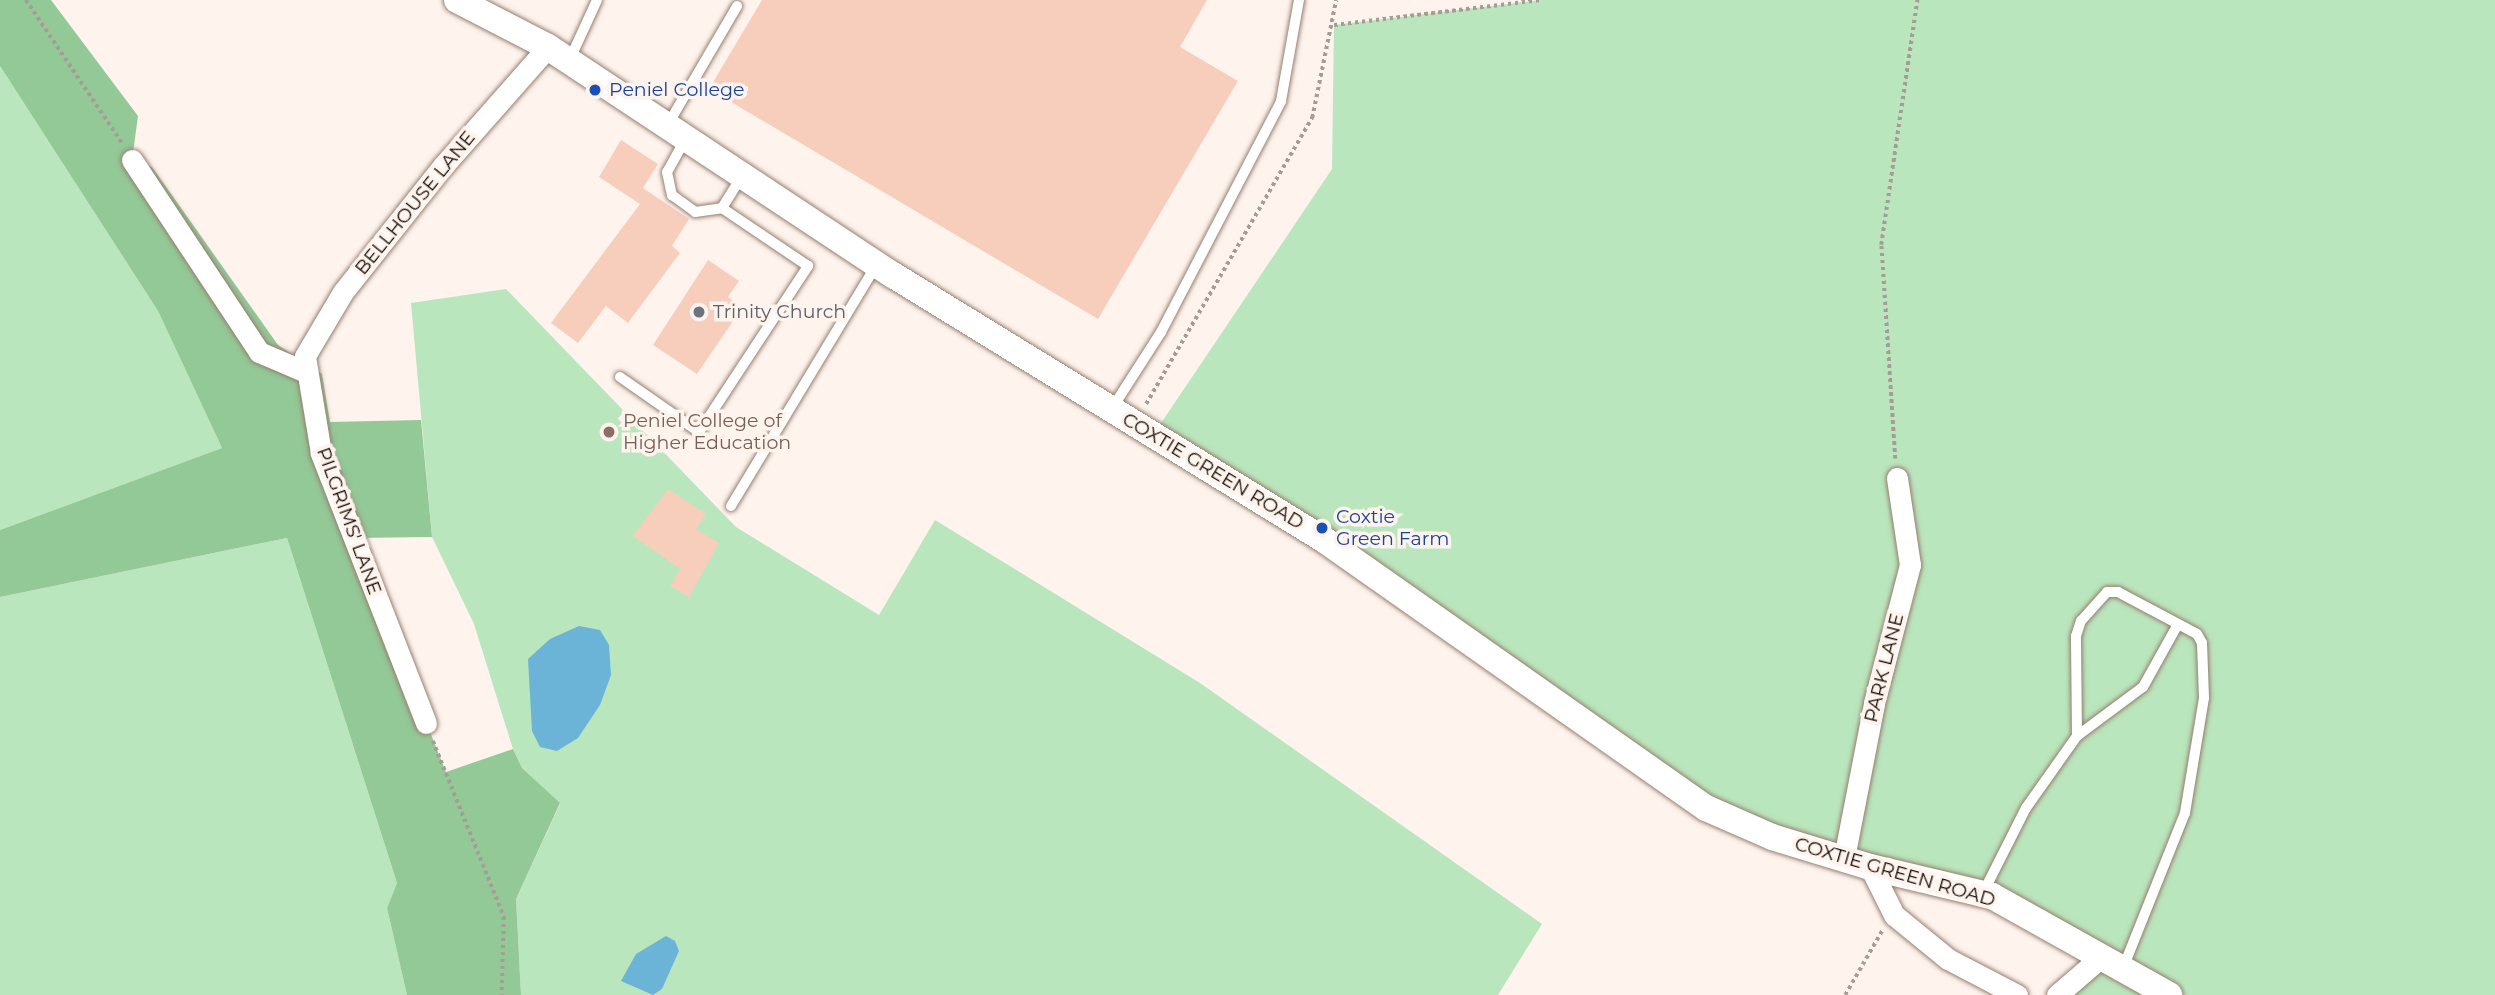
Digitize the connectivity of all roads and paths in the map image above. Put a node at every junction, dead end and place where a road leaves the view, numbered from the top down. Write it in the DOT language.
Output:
graph roads {
  1 [pos="26,0"];
  2 [pos="457,0"];
  3 [pos="597,0"];
  4 [pos="1298,0"];
  5 [pos="1336,0"];
  6 [pos="1540,0"];
  7 [pos="1917,0"];
  8 [pos="737,6"];
  9 [pos="1334,25"];
  10 [pos="559,54"];
  11 [pos="677,132"];
  12 [pos="132,160"];
  13 [pos="743,175"];
  14 [pos="722,208"];
  15 [pos="877,264"];
  16 [pos="306,372"];
  17 [pos="620,376"];
  18 [pos="1111,410"];
  19 [pos="1134,423"];
  20 [pos="1897,478"];
  21 [pos="731,506"];
  22 [pos="2178,624"];
  23 [pos="426,723"];
  24 [pos="2077,736"];
  25 [pos="1844,858"];
  26 [pos="1870,867"];
  27 [pos="1983,893"];
  28 [pos="1894,915"];
  29 [pos="2112,963"];
  30 [pos="502,995"];
  31 [pos="1845,995"];
  32 [pos="2017,995"];
  33 [pos="2057,995"];
  34 [pos="2169,995"];
  1 -- 12 [label="path"];
  2 -- 10 [label="street, COXTIE GREEN ROAD"];
  3 -- 10 [label="lane"];
  4 -- 18 [label="lane"];
  5 -- 9 [label="path"];
  6 -- 9 [label="path"];
  7 -- 20 [label="path"];
  8 -- 11 [label="lane"];
  9 -- 19 [label="path"];
  10 -- 11 [label="street, COXTIE GREEN ROAD"];
  10 -- 16 [label="street, BELLHOUSE LANE"];
  11 -- 13 [label="street, COXTIE GREEN ROAD"];
  11 -- 14 [label="lane"];
  12 -- 16 [label="street"];
  13 -- 14 [label="lane"];
  13 -- 15 [label="street, COXTIE GREEN ROAD"];
  14 -- 17 [label="lane"];
  15 -- 18 [label="street, COXTIE GREEN ROAD"];
  15 -- 21 [label="lane"];
  16 -- 23 [label="street, PILGRIMS' LANE"];
  18 -- 19 [label="street, COXTIE GREEN ROAD"];
  19 -- 25 [label="street, COXTIE GREEN ROAD"];
  20 -- 25 [label="street, PARK LANE"];
  22 -- 24 [label="lane"];
  22 -- 24 [label="lane"];
  22 -- 29 [label="lane"];
  23 -- 30 [label="path"];
  24 -- 27 [label="lane"];
  25 -- 26 [label="street, COXTIE GREEN ROAD"];
  26 -- 27 [label="street, COXTIE GREEN ROAD"];
  26 -- 28 [label="street"];
  27 -- 29 [label="street, COXTIE GREEN ROAD"];
  28 -- 31 [label="path"];
  28 -- 32 [label="street"];
  29 -- 33 [label="street"];
  29 -- 34 [label="street, COXTIE GREEN ROAD"];
}
